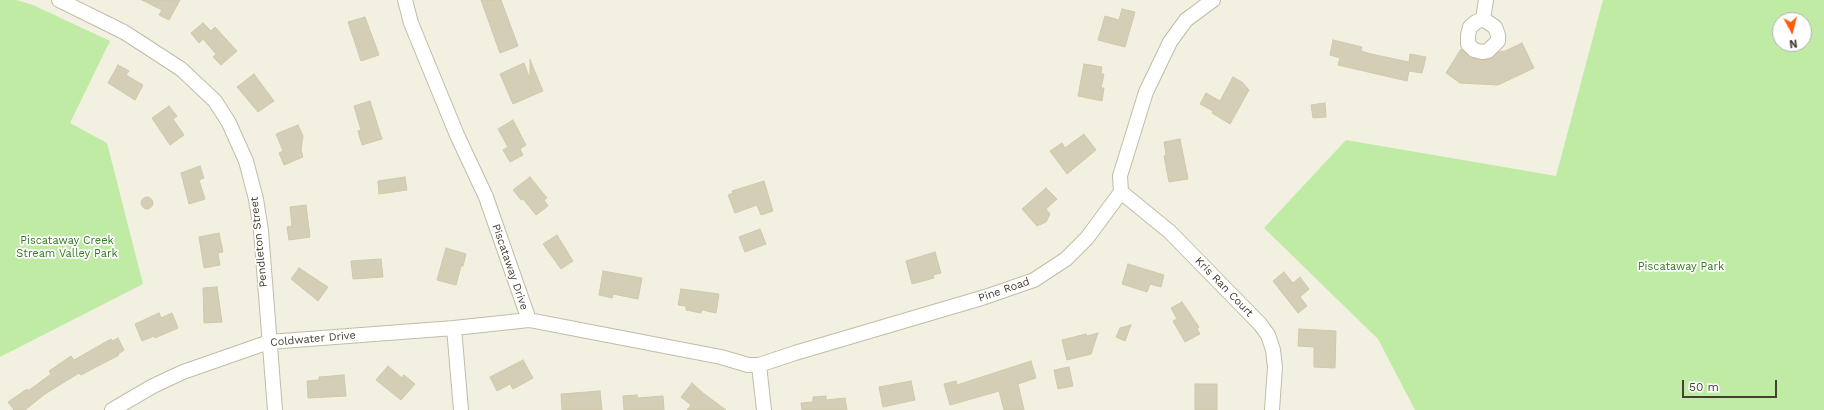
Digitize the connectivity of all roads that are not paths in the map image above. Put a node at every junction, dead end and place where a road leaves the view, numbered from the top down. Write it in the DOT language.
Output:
graph roads {
  1 [pos="59,0"];
  2 [pos="404,0"];
  3 [pos="1213,0"];
  4 [pos="1486,0"];
  5 [pos="1483,19"];
  6 [pos="1120,192"];
  7 [pos="528,320"];
  8 [pos="454,328"];
  9 [pos="269,342"];
  10 [pos="759,365"];
  11 [pos="112,410"];
  12 [pos="275,410"];
  13 [pos="461,410"];
  14 [pos="764,410"];
  15 [pos="1272,410"];
  1 -- 9 [label="street, Pendleton Street"];
  2 -- 7 [label="street, Piscataway Drive"];
  3 -- 6 [label="street"];
  4 -- 5 [label="street"];
  6 -- 10 [label="street, Pine Road"];
  6 -- 15 [label="street, Kris Ran Court"];
  7 -- 8 [label="street, Coldwater Drive"];
  7 -- 10 [label="street, Piscataway Drive"];
  8 -- 9 [label="street, Coldwater Drive"];
  8 -- 13 [label="street"];
  9 -- 11 [label="street, Coldwater Drive"];
  9 -- 12 [label="street, Pendleton Street"];
  10 -- 14 [label="street"];
}
